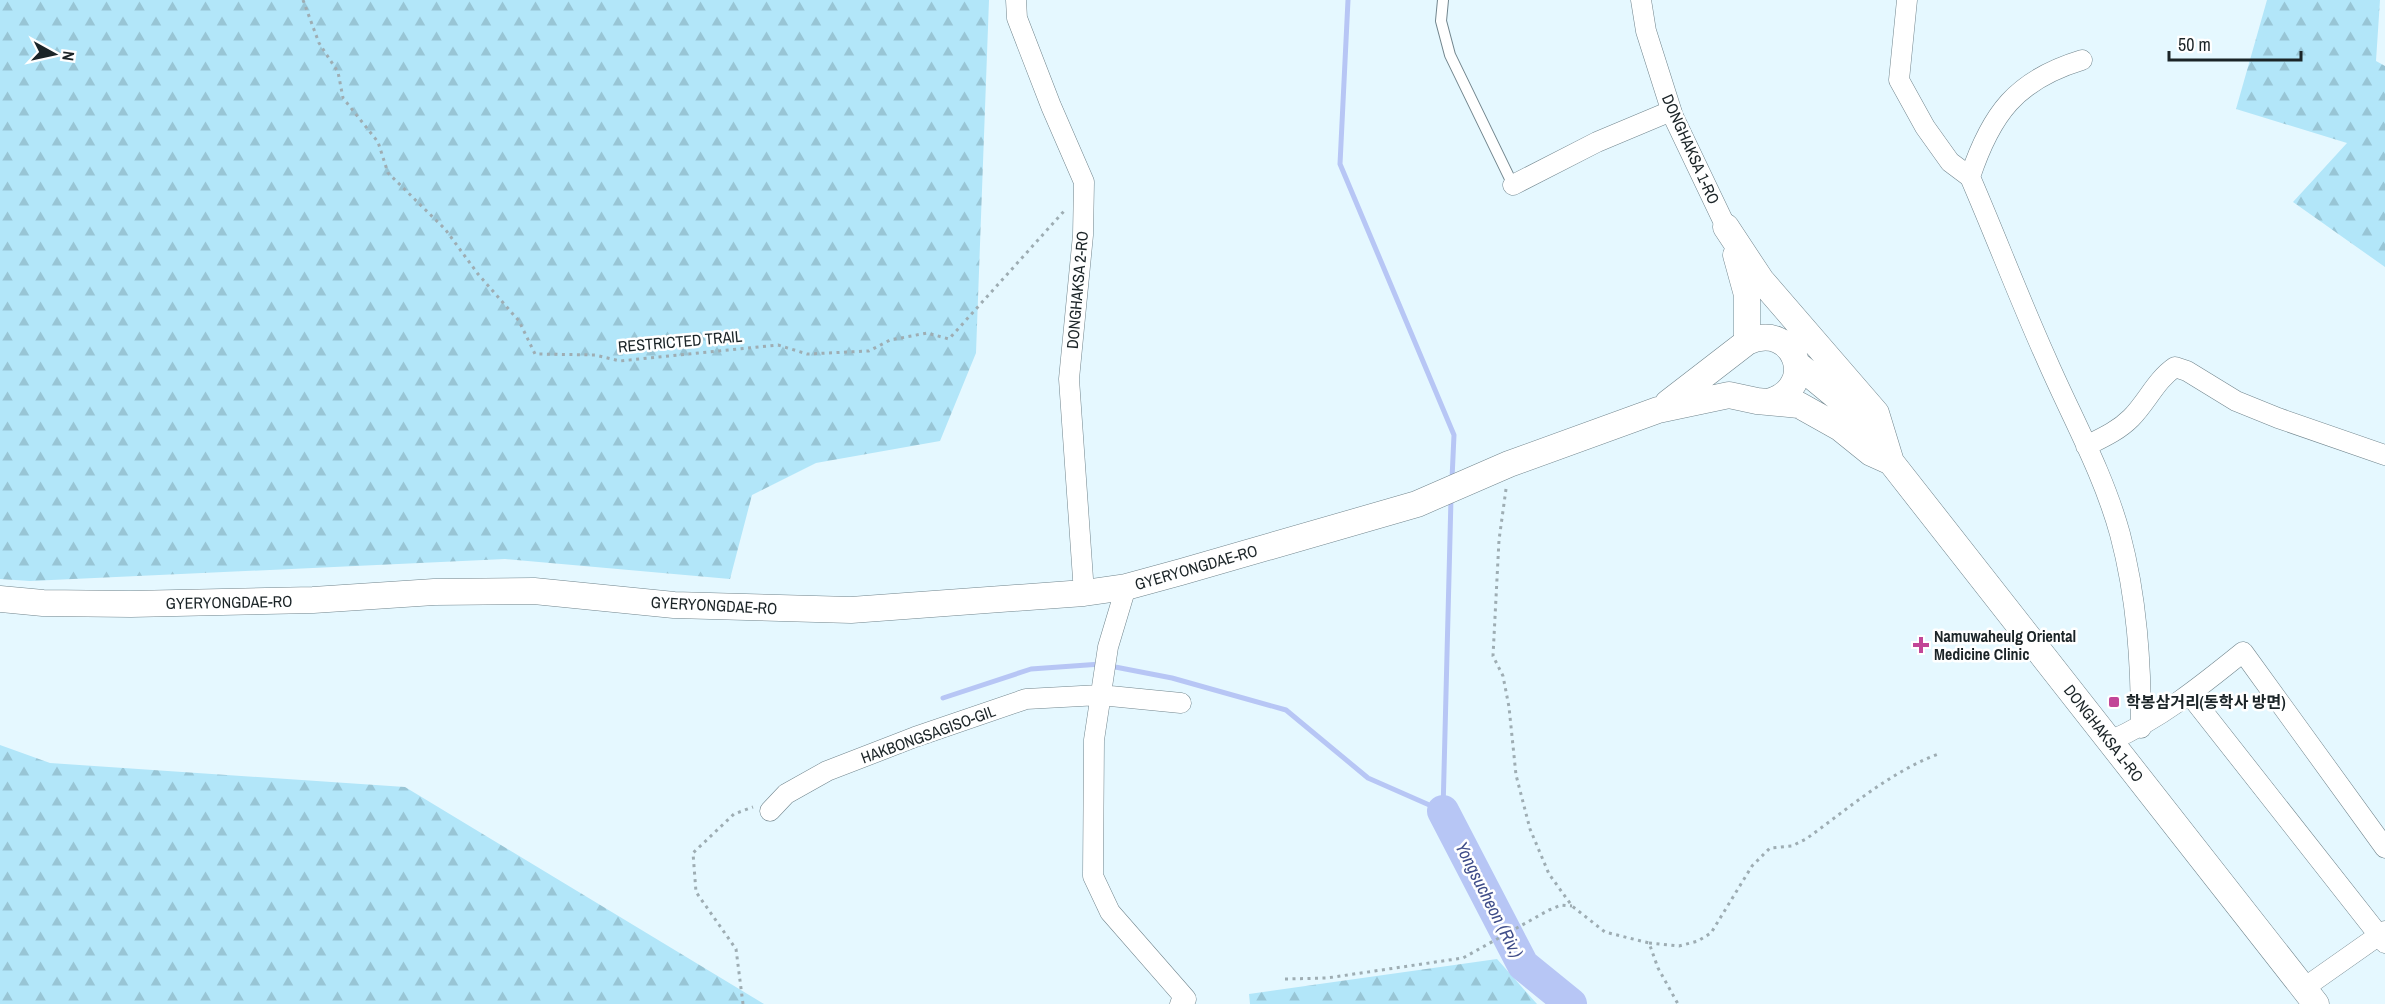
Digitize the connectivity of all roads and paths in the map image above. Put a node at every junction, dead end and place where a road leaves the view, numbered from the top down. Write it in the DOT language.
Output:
graph roads {
  1 [pos="303,0"];
  2 [pos="1016,0"];
  3 [pos="1443,0"];
  4 [pos="1641,0"];
  5 [pos="1908,0"];
  6 [pos="2082,60"];
  7 [pos="1671,111"];
  8 [pos="1970,177"];
  9 [pos="1513,185"];
  10 [pos="1084,199"];
  11 [pos="1726,227"];
  12 [pos="1761,280"];
  13 [pos="1781,342"];
  14 [pos="1743,346"];
  15 [pos="1797,364"];
  16 [pos="1757,399"];
  17 [pos="1658,410"];
  18 [pos="2086,446"];
  19 [pos="1888,453"];
  20 [pos="2385,455"];
  21 [pos="1498,469"];
  22 [pos="1126,587"];
  23 [pos="1084,593"];
  24 [pos="0,599"];
  25 [pos="1102,686"];
  26 [pos="2190,695"];
  27 [pos="1182,703"];
  28 [pos="2140,728"];
  29 [pos="2110,741"];
  30 [pos="1941,753"];
  31 [pos="763,809"];
  32 [pos="2385,848"];
  33 [pos="1572,906"];
  34 [pos="2383,936"];
  35 [pos="1649,943"];
  36 [pos="1285,979"];
  37 [pos="2310,996"];
  38 [pos="743,1004"];
  39 [pos="1180,1004"];
  40 [pos="1678,1004"];
  1 -- 10 [label="path, RESTRICTED TRAIL"];
  2 -- 10 [label="street, DONGHAKSA 2-RO"];
  3 -- 9 [label="lane"];
  4 -- 7 [label="street, DONGHAKSA 1-RO"];
  5 -- 8 [label="street"];
  6 -- 8 [label="street"];
  7 -- 9 [label="street"];
  7 -- 11 [label="street, DONGHAKSA 1-RO"];
  8 -- 18 [label="street"];
  10 -- 23 [label="street, DONGHAKSA 2-RO"];
  11 -- 12 [label="street"];
  11 -- 14 [label="street"];
  12 -- 13 [label="street"];
  12 -- 19 [label="street"];
  13 -- 14 [label="street"];
  13 -- 15 [label="street"];
  14 -- 16 [label="street"];
  14 -- 17 [label="street"];
  15 -- 16 [label="street"];
  15 -- 19 [label="street, DONGHAKSA 1-RO"];
  16 -- 17 [label="street"];
  16 -- 19 [label="street"];
  17 -- 21 [label="street"];
  18 -- 20 [label="street"];
  18 -- 28 [label="street"];
  19 -- 29 [label="street, DONGHAKSA 1-RO"];
  21 -- 22 [label="street, GYERYONGDAE-RO"];
  21 -- 33 [label="path"];
  22 -- 23 [label="street, GYERYONGDAE-RO"];
  22 -- 25 [label="street"];
  23 -- 24 [label="street, GYERYONGDAE-RO"];
  25 -- 27 [label="street, HAKBONGSAGISO-GIL"];
  25 -- 31 [label="street, HAKBONGSAGISO-GIL"];
  25 -- 39 [label="street"];
  26 -- 28 [label="street"];
  26 -- 32 [label="street"];
  26 -- 34 [label="street"];
  28 -- 29 [label="street"];
  29 -- 37 [label="street, DONGHAKSA 1-RO"];
  30 -- 35 [label="path"];
  31 -- 38 [label="path"];
  33 -- 35 [label="path"];
  33 -- 36 [label="path"];
  34 -- 37 [label="street"];
  35 -- 40 [label="path"];
}
